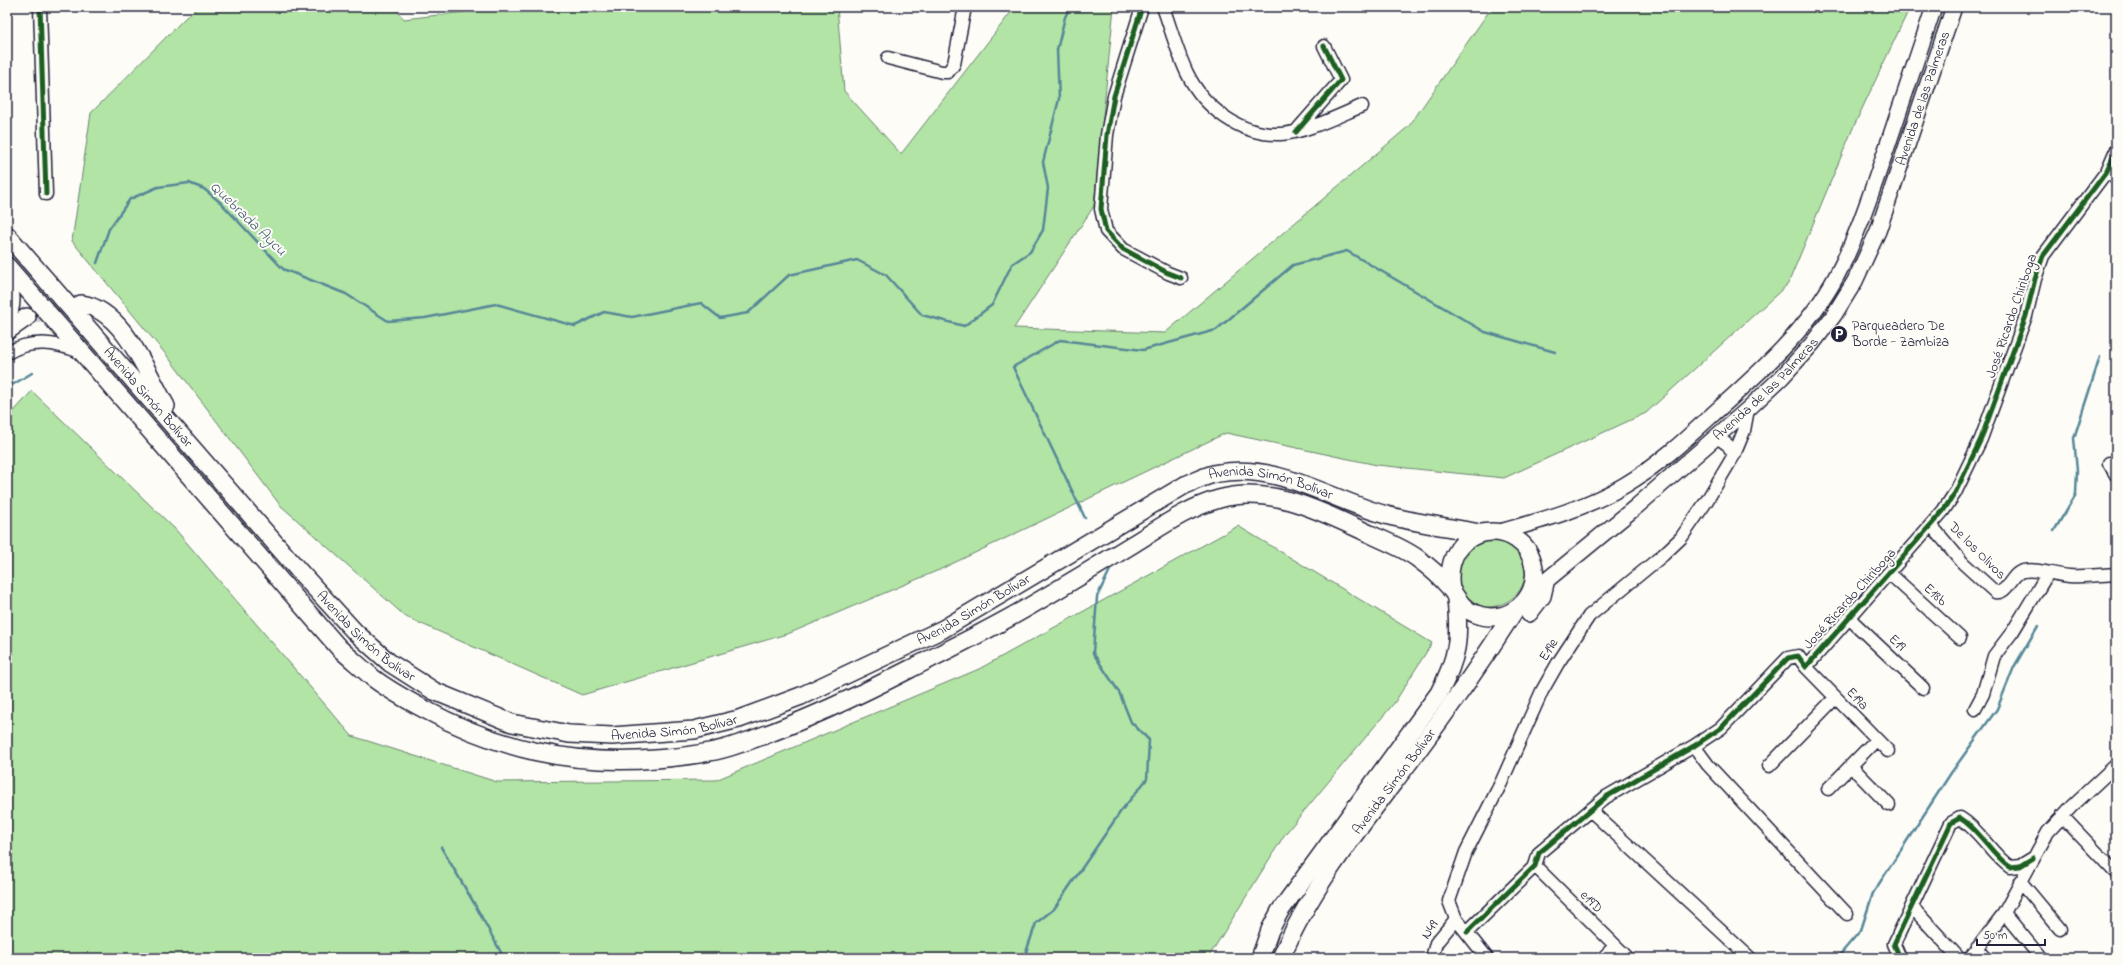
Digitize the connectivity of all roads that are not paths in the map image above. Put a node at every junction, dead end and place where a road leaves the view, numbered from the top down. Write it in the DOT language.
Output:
graph roads {
  1 [pos="40,7"];
  2 [pos="965,7"];
  3 [pos="1142,7"];
  4 [pos="1163,7"];
  5 [pos="1934,7"];
  6 [pos="1954,7"];
  7 [pos="1324,46"];
  8 [pos="888,58"];
  9 [pos="1362,106"];
  10 [pos="1296,132"];
  11 [pos="2116,150"];
  12 [pos="2107,171"];
  13 [pos="2116,179"];
  14 [pos="46,194"];
  15 [pos="7,235"];
  16 [pos="7,267"];
  17 [pos="1181,278"];
  18 [pos="81,304"];
  19 [pos="27,317"];
  20 [pos="7,323"];
  21 [pos="7,331"];
  22 [pos="7,353"];
  23 [pos="84,354"];
  24 [pos="1748,409"];
  25 [pos="1717,437"];
  26 [pos="185,440"];
  27 [pos="1734,455"];
  28 [pos="2109,463"];
  29 [pos="2116,475"];
  30 [pos="1931,525"];
  31 [pos="1500,532"];
  32 [pos="1479,534"];
  33 [pos="2048,573"];
  34 [pos="1889,574"];
  35 [pos="2116,574"];
  36 [pos="1545,583"];
  37 [pos="1530,593"];
  38 [pos="1454,594"];
  39 [pos="1515,610"];
  40 [pos="1850,619"];
  41 [pos="1960,638"];
  42 [pos="1806,667"];
  43 [pos="1923,688"];
  44 [pos="1835,698"];
  45 [pos="1975,709"];
  46 [pos="1876,740"];
  47 [pos="1424,743"];
  48 [pos="1694,746"];
  49 [pos="1888,751"];
  50 [pos="2116,765"];
  51 [pos="1770,766"];
  52 [pos="1851,766"];
  53 [pos="1828,789"];
  54 [pos="1889,805"];
  55 [pos="1590,810"];
  56 [pos="2062,816"];
  57 [pos="2033,858"];
  58 [pos="1535,866"];
  59 [pos="2116,873"];
  60 [pos="2020,881"];
  61 [pos="1912,907"];
  62 [pos="2004,912"];
  63 [pos="1847,914"];
  64 [pos="1456,919"];
  65 [pos="2060,929"];
  66 [pos="1467,932"];
  67 [pos="1615,946"];
  68 [pos="1977,948"];
  69 [pos="1259,955"];
  70 [pos="1281,958"];
  71 [pos="1432,958"];
  72 [pos="1487,958"];
  73 [pos="1603,958"];
  74 [pos="1628,958"];
  75 [pos="1750,958"];
  76 [pos="1900,958"];
  77 [pos="1959,958"];
  78 [pos="1970,958"];
  79 [pos="1986,958"];
  80 [pos="2041,958"];
  1 -- 14 [label="street"];
  2 -- 8 [label="street"];
  3 -- 17 [label="street"];
  4 -- 10 [label="street"];
  5 -- 31 [label="main road, Avenida de las Palmeras"];
  6 -- 24 [label="main road, Avenida de las Palmeras"];
  7 -- 10 [label="street"];
  9 -- 10 [label="street"];
  11 -- 12 [label="street, José Ricardo Chiriboga"];
  12 -- 13 [label="street"];
  12 -- 30 [label="street, José Ricardo Chiriboga"];
  15 -- 26 [label="highway, Avenida Simón Bolívar"];
  16 -- 20 [label="street"];
  16 -- 23 [label="highway, Avenida Simón Bolívar"];
  18 -- 26 [label="highway"];
  19 -- 21 [label="highway"];
  22 -- 23 [label="street"];
  23 -- 38 [label="highway, Avenida Simón Bolívar"];
  24 -- 25 [label="main road, Avenida de las Palmeras"];
  24 -- 27 [label="street, E19e"];
  25 -- 27 [label="street"];
  25 -- 36 [label="main road, Avenida de las Palmeras"];
  26 -- 32 [label="highway, Avenida Simón Bolívar"];
  27 -- 64 [label="street, E19e"];
  28 -- 29 [label="street"];
  30 -- 33 [label="street, De los Olivos"];
  30 -- 34 [label="street, José Ricardo Chiriboga"];
  31 -- 32 [label="highway"];
  31 -- 37 [label="highway"];
  32 -- 38 [label="highway"];
  33 -- 35 [label="street, De los Olivos"];
  33 -- 45 [label="street"];
  34 -- 40 [label="street, José Ricardo Chiriboga"];
  34 -- 41 [label="street, E18b"];
  36 -- 37 [label="main road, Avenida de las Palmeras"];
  36 -- 47 [label="highway"];
  37 -- 39 [label="highway"];
  38 -- 39 [label="highway"];
  38 -- 69 [label="highway, Avenida Simón Bolívar"];
  39 -- 47 [label="highway, Avenida Simón Bolívar"];
  40 -- 42 [label="street, José Ricardo Chiriboga"];
  40 -- 43 [label="street, E19"];
  42 -- 44 [label="street, E19a"];
  42 -- 48 [label="street, José Ricardo Chiriboga"];
  44 -- 46 [label="street, E19a"];
  44 -- 51 [label="street"];
  46 -- 49 [label="street, E19a"];
  46 -- 52 [label="street"];
  47 -- 70 [label="highway, Avenida Simón Bolívar"];
  48 -- 55 [label="street, José Ricardo Chiriboga"];
  48 -- 63 [label="street"];
  50 -- 56 [label="street"];
  52 -- 53 [label="street"];
  52 -- 54 [label="street"];
  55 -- 58 [label="street, José Ricardo Chiriboga"];
  55 -- 75 [label="street"];
  56 -- 57 [label="street"];
  56 -- 59 [label="street"];
  57 -- 60 [label="street"];
  57 -- 61 [label="street"];
  58 -- 66 [label="street, José Ricardo Chiriboga"];
  58 -- 67 [label="street, e19D"];
  60 -- 62 [label="street"];
  60 -- 65 [label="street"];
  61 -- 76 [label="street"];
  61 -- 77 [label="street"];
  62 -- 68 [label="street"];
  62 -- 80 [label="street"];
  64 -- 66 [label="street"];
  64 -- 71 [label="street, N49"];
  66 -- 72 [label="street"];
  67 -- 73 [label="street"];
  67 -- 74 [label="street, e19D"];
  68 -- 78 [label="street"];
  68 -- 79 [label="street"];
}
